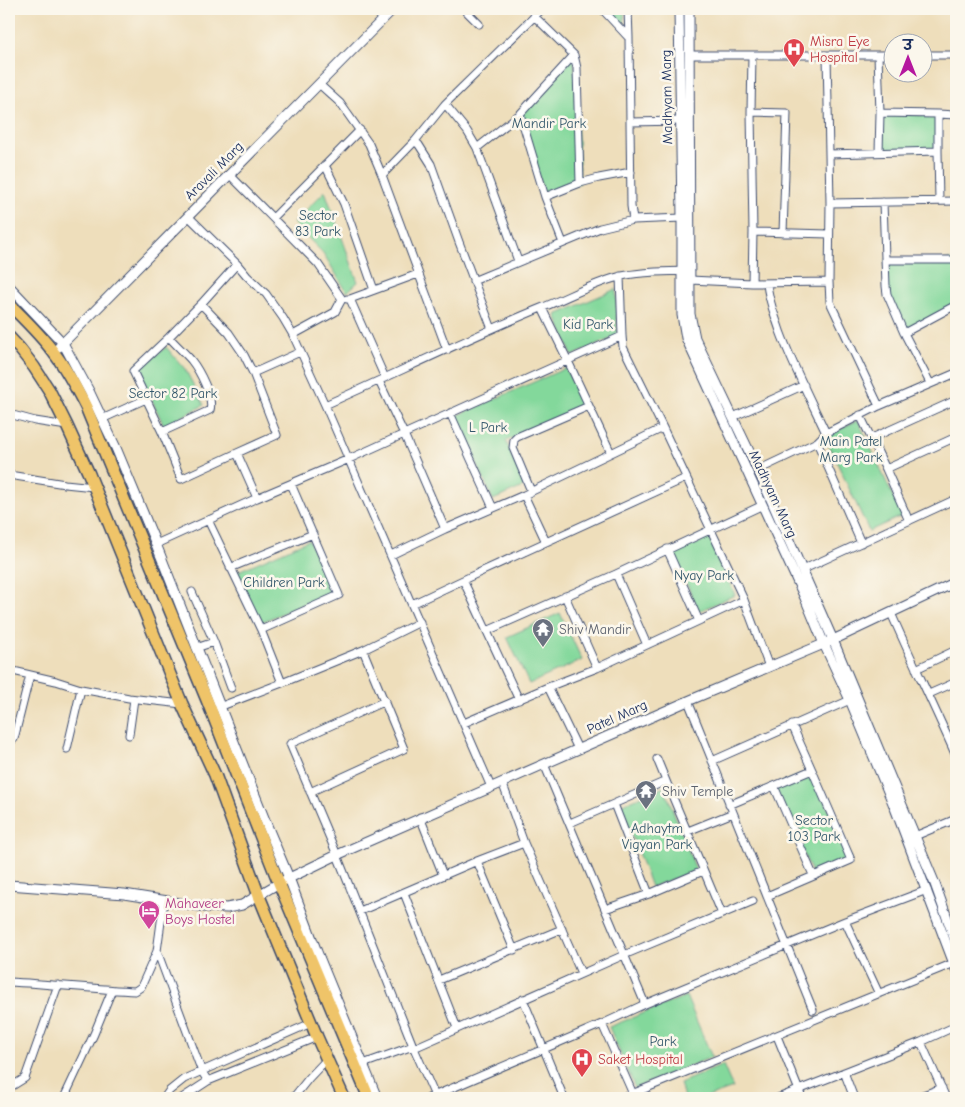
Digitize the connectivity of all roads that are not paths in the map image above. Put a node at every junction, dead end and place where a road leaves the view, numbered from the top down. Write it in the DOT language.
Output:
graph roads {
  1 [pos="393,9"];
  2 [pos="464,9"];
  3 [pos="542,9"];
  4 [pos="602,9"];
  5 [pos="628,9"];
  6 [pos="679,9"];
  7 [pos="689,9"];
  8 [pos="534,16"];
  9 [pos="479,24"];
  10 [pos="629,38"];
  11 [pos="574,55"];
  12 [pos="690,55"];
  13 [pos="752,55"];
  14 [pos="828,55"];
  15 [pos="878,55"];
  16 [pos="882,55"];
  17 [pos="932,55"];
  18 [pos="956,55"];
  19 [pos="319,84"];
  20 [pos="445,104"];
  21 [pos="750,112"];
  22 [pos="880,112"];
  23 [pos="520,114"];
  24 [pos="938,114"];
  25 [pos="956,115"];
  26 [pos="681,121"];
  27 [pos="630,122"];
  28 [pos="360,130"];
  29 [pos="415,141"];
  30 [pos="477,148"];
  31 [pos="938,151"];
  32 [pos="879,152"];
  33 [pos="829,154"];
  34 [pos="325,165"];
  35 [pos="631,172"];
  36 [pos="229,174"];
  37 [pos="382,175"];
  38 [pos="580,183"];
  39 [pos="545,197"];
  40 [pos="956,201"];
  41 [pos="883,202"];
  42 [pos="939,202"];
  43 [pos="830,203"];
  44 [pos="188,216"];
  45 [pos="273,218"];
  46 [pos="682,218"];
  47 [pos="633,220"];
  48 [pos="753,232"];
  49 [pos="783,233"];
  50 [pos="829,234"];
  51 [pos="563,243"];
  52 [pos="885,260"];
  53 [pos="956,260"];
  54 [pos="518,261"];
  55 [pos="237,264"];
  56 [pos="418,274"];
  57 [pos="687,274"];
  58 [pos="620,276"];
  59 [pos="473,281"];
  60 [pos="829,282"];
  61 [pos="752,283"];
  62 [pos="767,283"];
  63 [pos="9,286"];
  64 [pos="374,290"];
  65 [pos="346,299"];
  66 [pos="9,304"];
  67 [pos="202,304"];
  68 [pos="956,305"];
  69 [pos="542,308"];
  70 [pos="492,329"];
  71 [pos="904,333"];
  72 [pos="293,335"];
  73 [pos="622,336"];
  74 [pos="9,337"];
  75 [pos="169,337"];
  76 [pos="63,343"];
  77 [pos="447,350"];
  78 [pos="54,352"];
  79 [pos="300,352"];
  80 [pos="568,361"];
  81 [pos="253,373"];
  82 [pos="956,373"];
  83 [pos="382,380"];
  84 [pos="930,383"];
  85 [pos="804,385"];
  86 [pos="146,399"];
  87 [pos="956,400"];
  88 [pos="325,405"];
  89 [pos="589,406"];
  90 [pos="879,406"];
  91 [pos="450,413"];
  92 [pos="9,414"];
  93 [pos="860,415"];
  94 [pos="733,417"];
  95 [pos="102,419"];
  96 [pos="67,426"];
  97 [pos="663,428"];
  98 [pos="162,432"];
  99 [pos="826,433"];
  100 [pos="404,434"];
  101 [pos="956,437"];
  102 [pos="872,438"];
  103 [pos="817,442"];
  104 [pos="611,453"];
  105 [pos="237,454"];
  106 [pos="349,460"];
  107 [pos="886,469"];
  108 [pos="758,470"];
  109 [pos="9,476"];
  110 [pos="686,478"];
  111 [pos="291,484"];
  112 [pos="94,487"];
  113 [pos="528,493"];
  114 [pos="257,498"];
  115 [pos="956,499"];
  116 [pos="763,505"];
  117 [pos="493,508"];
  118 [pos="208,520"];
  119 [pos="909,521"];
  120 [pos="445,529"];
  121 [pos="711,530"];
  122 [pos="314,534"];
  123 [pos="546,542"];
  124 [pos="861,543"];
  125 [pos="156,544"];
  126 [pos="667,550"];
  127 [pos="391,556"];
  128 [pos="230,568"];
  129 [pos="802,570"];
  130 [pos="616,574"];
  131 [pos="463,580"];
  132 [pos="956,582"];
  133 [pos="192,592"];
  134 [pos="565,596"];
  135 [pos="744,600"];
  136 [pos="412,604"];
  137 [pos="890,612"];
  138 [pos="699,621"];
  139 [pos="420,622"];
  140 [pos="261,630"];
  141 [pos="487,631"];
  142 [pos="833,640"];
  143 [pos="214,642"];
  144 [pos="824,644"];
  145 [pos="647,645"];
  146 [pos="196,648"];
  147 [pos="363,650"];
  148 [pos="956,650"];
  149 [pos="769,667"];
  150 [pos="597,668"];
  151 [pos="916,669"];
  152 [pos="9,670"];
  153 [pos="30,675"];
  154 [pos="956,682"];
  155 [pos="282,683"];
  156 [pos="548,687"];
  157 [pos="231,688"];
  158 [pos="81,689"];
  159 [pos="929,694"];
  160 [pos="134,699"];
  161 [pos="519,700"];
  162 [pos="850,700"];
  163 [pos="688,701"];
  164 [pos="384,702"];
  165 [pos="182,704"];
  166 [pos="219,707"];
  167 [pos="464,723"];
  168 [pos="792,725"];
  169 [pos="129,735"];
  170 [pos="956,735"];
  171 [pos="948,738"];
  172 [pos="14,739"];
  173 [pos="66,750"];
  174 [pos="578,750"];
  175 [pos="956,756"];
  176 [pos="657,759"];
  177 [pos="712,761"];
  178 [pos="544,764"];
  179 [pos="812,770"];
  180 [pos="666,781"];
  181 [pos="502,782"];
  182 [pos="774,786"];
  183 [pos="492,787"];
  184 [pos="310,792"];
  185 [pos="614,804"];
  186 [pos="729,805"];
  187 [pos="732,813"];
  188 [pos="420,817"];
  189 [pos="956,820"];
  190 [pos="570,823"];
  191 [pos="688,831"];
  192 [pos="915,836"];
  193 [pos="524,844"];
  194 [pos="337,854"];
  195 [pos="477,860"];
  196 [pos="703,871"];
  197 [pos="443,875"];
  198 [pos="813,875"];
  199 [pos="284,881"];
  200 [pos="9,886"];
  201 [pos="927,890"];
  202 [pos="404,893"];
  203 [pos="649,894"];
  204 [pos="259,896"];
  205 [pos="766,896"];
  206 [pos="164,900"];
  207 [pos="753,901"];
  208 [pos="605,908"];
  209 [pos="360,911"];
  210 [pos="722,914"];
  211 [pos="845,921"];
  212 [pos="562,929"];
  213 [pos="956,943"];
  214 [pos="788,946"];
  215 [pos="514,950"];
  216 [pos="157,951"];
  217 [pos="624,954"];
  218 [pos="956,964"];
  219 [pos="581,974"];
  220 [pos="439,980"];
  221 [pos="9,982"];
  222 [pos="58,985"];
  223 [pos="112,990"];
  224 [pos="878,994"];
  225 [pos="523,999"];
  226 [pos="645,1004"];
  227 [pos="813,1010"];
  228 [pos="311,1023"];
  229 [pos="602,1024"];
  230 [pos="956,1026"];
  231 [pos="457,1028"];
  232 [pos="777,1036"];
  233 [pos="317,1037"];
  234 [pos="922,1042"];
  235 [pos="413,1047"];
  236 [pos="543,1050"];
  237 [pos="327,1059"];
  238 [pos="363,1064"];
  239 [pos="202,1072"];
  240 [pos="844,1072"];
  241 [pos="208,1081"];
  242 [pos="9,1088"];
  243 [pos="942,1088"];
  244 [pos="799,1090"];
  245 [pos="633,1094"];
  246 [pos="432,1097"];
  247 [pos="64,1098"];
  248 [pos="164,1098"];
  249 [pos="182,1098"];
  250 [pos="293,1098"];
  251 [pos="344,1098"];
  252 [pos="369,1098"];
  253 [pos="377,1098"];
  254 [pos="564,1098"];
  255 [pos="622,1098"];
  256 [pos="778,1098"];
  257 [pos="802,1098"];
  258 [pos="854,1098"];
  259 [pos="914,1098"];
  260 [pos="946,1098"];
  1 -- 19 [label="street, Aravali Marg"];
  2 -- 9 [label="street"];
  3 -- 8 [label="street"];
  4 -- 10 [label="street"];
  5 -- 10 [label="street"];
  6 -- 26 [label="street, Madhyam Marg"];
  7 -- 12 [label="street, Madhyam Marg"];
  8 -- 11 [label="street"];
  8 -- 20 [label="street"];
  10 -- 27 [label="street"];
  11 -- 23 [label="street"];
  11 -- 38 [label="street"];
  12 -- 13 [label="street"];
  12 -- 57 [label="street, Madhyam Marg"];
  13 -- 14 [label="street"];
  13 -- 21 [label="street"];
  14 -- 15 [label="street"];
  14 -- 33 [label="street"];
  15 -- 16 [label="street"];
  15 -- 22 [label="street"];
  17 -- 18 [label="street"];
  19 -- 28 [label="street"];
  19 -- 36 [label="street, Aravali Marg"];
  20 -- 29 [label="street"];
  20 -- 30 [label="street"];
  21 -- 48 [label="street"];
  21 -- 49 [label="street"];
  22 -- 24 [label="street"];
  22 -- 32 [label="street"];
  23 -- 30 [label="street"];
  23 -- 39 [label="street"];
  24 -- 25 [label="street"];
  24 -- 31 [label="street"];
  26 -- 27 [label="street"];
  26 -- 46 [label="street, Madhyam Marg"];
  27 -- 35 [label="street"];
  28 -- 34 [label="street"];
  28 -- 37 [label="street"];
  29 -- 37 [label="street"];
  29 -- 59 [label="street"];
  30 -- 54 [label="street"];
  31 -- 32 [label="street"];
  31 -- 42 [label="street"];
  32 -- 33 [label="street"];
  33 -- 43 [label="street"];
  34 -- 45 [label="street"];
  34 -- 64 [label="street"];
  35 -- 38 [label="street"];
  35 -- 47 [label="street"];
  36 -- 44 [label="street, Aravali Marg"];
  36 -- 45 [label="street"];
  37 -- 56 [label="street"];
  38 -- 39 [label="street"];
  39 -- 51 [label="street"];
  40 -- 42 [label="street"];
  41 -- 42 [label="street"];
  41 -- 43 [label="street"];
  41 -- 52 [label="street"];
  43 -- 50 [label="street"];
  44 -- 55 [label="street"];
  44 -- 76 [label="street, Aravali Marg"];
  45 -- 65 [label="street"];
  46 -- 47 [label="street"];
  46 -- 57 [label="street, Madhyam Marg"];
  47 -- 51 [label="street"];
  48 -- 49 [label="street"];
  48 -- 61 [label="street"];
  49 -- 50 [label="street"];
  50 -- 60 [label="street"];
  51 -- 54 [label="street"];
  52 -- 53 [label="street"];
  52 -- 71 [label="street"];
  54 -- 59 [label="street"];
  55 -- 67 [label="street"];
  55 -- 72 [label="street"];
  56 -- 64 [label="street"];
  56 -- 77 [label="street"];
  57 -- 58 [label="street"];
  57 -- 61 [label="street"];
  57 -- 94 [label="street, Madhyam Marg"];
  57 -- 116 [label="street, Madhyam Marg"];
  58 -- 69 [label="street"];
  58 -- 73 [label="street"];
  59 -- 70 [label="street"];
  60 -- 62 [label="street"];
  60 -- 90 [label="street"];
  61 -- 62 [label="street"];
  62 -- 85 [label="street"];
  63 -- 76 [label="street"];
  64 -- 65 [label="street"];
  65 -- 72 [label="street"];
  65 -- 83 [label="street"];
  66 -- 78 [label="highway"];
  67 -- 75 [label="street"];
  67 -- 81 [label="street"];
  68 -- 71 [label="street"];
  69 -- 70 [label="street"];
  69 -- 80 [label="street"];
  70 -- 77 [label="street"];
  71 -- 84 [label="street"];
  72 -- 79 [label="street"];
  73 -- 80 [label="street"];
  73 -- 97 [label="street"];
  74 -- 96 [label="highway"];
  75 -- 86 [label="street"];
  75 -- 98 [label="street"];
  76 -- 78 [label="street, Aravali Marg"];
  76 -- 95 [label="street"];
  77 -- 83 [label="street"];
  78 -- 199 [label="highway"];
  79 -- 81 [label="street"];
  79 -- 88 [label="street"];
  80 -- 89 [label="street"];
  80 -- 91 [label="street"];
  81 -- 105 [label="street"];
  82 -- 84 [label="street"];
  83 -- 88 [label="street"];
  83 -- 100 [label="street"];
  84 -- 90 [label="street"];
  85 -- 94 [label="street"];
  85 -- 99 [label="street"];
  86 -- 95 [label="street"];
  86 -- 98 [label="street"];
  87 -- 102 [label="street"];
  88 -- 106 [label="street"];
  89 -- 104 [label="street"];
  89 -- 113 [label="street"];
  90 -- 93 [label="street"];
  91 -- 100 [label="street"];
  91 -- 117 [label="street"];
  92 -- 96 [label="street"];
  93 -- 99 [label="street"];
  93 -- 102 [label="street"];
  94 -- 108 [label="street, Madhyam Marg"];
  95 -- 125 [label="street"];
  96 -- 112 [label="highway"];
  97 -- 104 [label="street"];
  97 -- 110 [label="street"];
  98 -- 105 [label="street"];
  99 -- 103 [label="street"];
  100 -- 106 [label="street"];
  100 -- 120 [label="street"];
  101 -- 107 [label="street"];
  102 -- 107 [label="street"];
  103 -- 108 [label="street"];
  103 -- 124 [label="street"];
  104 -- 113 [label="street"];
  105 -- 114 [label="street"];
  106 -- 111 [label="street"];
  106 -- 127 [label="street"];
  107 -- 119 [label="street"];
  108 -- 129 [label="street, Madhyam Marg"];
  109 -- 112 [label="street"];
  110 -- 121 [label="street"];
  110 -- 123 [label="street"];
  111 -- 114 [label="street"];
  111 -- 122 [label="street"];
  112 -- 165 [label="highway"];
  113 -- 117 [label="street"];
  113 -- 123 [label="street"];
  114 -- 118 [label="street"];
  115 -- 119 [label="street"];
  116 -- 121 [label="street"];
  116 -- 144 [label="street, Madhyam Marg"];
  117 -- 120 [label="street"];
  118 -- 125 [label="street"];
  118 -- 128 [label="street"];
  119 -- 124 [label="street"];
  120 -- 127 [label="street"];
  121 -- 126 [label="street"];
  121 -- 135 [label="street"];
  122 -- 128 [label="street"];
  122 -- 140 [label="street"];
  123 -- 131 [label="street"];
  124 -- 129 [label="street"];
  125 -- 146 [label="street"];
  126 -- 130 [label="street"];
  126 -- 138 [label="street"];
  127 -- 136 [label="street"];
  128 -- 140 [label="street"];
  129 -- 142 [label="street, Madhyam Marg"];
  130 -- 134 [label="street"];
  130 -- 145 [label="street"];
  131 -- 136 [label="street"];
  131 -- 141 [label="street"];
  132 -- 137 [label="street, Patel Marg"];
  133 -- 143 [label="street"];
  134 -- 141 [label="street"];
  134 -- 150 [label="street"];
  135 -- 138 [label="street"];
  135 -- 149 [label="street"];
  136 -- 139 [label="street"];
  137 -- 142 [label="street, Patel Marg"];
  137 -- 151 [label="street"];
  138 -- 145 [label="street"];
  139 -- 147 [label="street"];
  139 -- 167 [label="street"];
  140 -- 155 [label="street"];
  141 -- 161 [label="street"];
  142 -- 144 [label="street, Patel Marg"];
  142 -- 192 [label="street, Madhyam Marg"];
  143 -- 146 [label="street"];
  143 -- 157 [label="street"];
  144 -- 149 [label="street, Patel Marg"];
  144 -- 162 [label="street, Madhyam Marg"];
  145 -- 150 [label="street"];
  146 -- 166 [label="street"];
  147 -- 155 [label="street"];
  147 -- 164 [label="street"];
  148 -- 151 [label="street"];
  149 -- 163 [label="street, Patel Marg"];
  150 -- 156 [label="street"];
  151 -- 159 [label="street"];
  152 -- 153 [label="street"];
  153 -- 158 [label="street"];
  153 -- 172 [label="street"];
  154 -- 159 [label="street"];
  155 -- 166 [label="street"];
  156 -- 161 [label="street"];
  156 -- 174 [label="street"];
  158 -- 160 [label="street"];
  158 -- 173 [label="street"];
  159 -- 171 [label="street"];
  160 -- 165 [label="street"];
  160 -- 169 [label="street"];
  161 -- 167 [label="street"];
  162 -- 168 [label="street"];
  162 -- 201 [label="street, Madhyam Marg"];
  163 -- 174 [label="street, Patel Marg"];
  163 -- 177 [label="street"];
  164 -- 184 [label="street"];
  164 -- 184 [label="street"];
  165 -- 204 [label="highway"];
  166 -- 199 [label="street"];
  167 -- 183 [label="street"];
  168 -- 177 [label="street"];
  168 -- 179 [label="street"];
  170 -- 171 [label="street"];
  171 -- 175 [label="street"];
  174 -- 178 [label="street, Patel Marg"];
  176 -- 180 [label="street"];
  177 -- 186 [label="street"];
  178 -- 181 [label="street, Patel Marg"];
  178 -- 190 [label="street"];
  179 -- 182 [label="street"];
  179 -- 198 [label="street"];
  180 -- 185 [label="street"];
  180 -- 191 [label="street"];
  181 -- 183 [label="street, Patel Marg"];
  181 -- 193 [label="street"];
  182 -- 186 [label="street"];
  182 -- 198 [label="street"];
  183 -- 188 [label="street, Patel Marg"];
  184 -- 194 [label="street"];
  185 -- 190 [label="street"];
  185 -- 203 [label="street"];
  186 -- 187 [label="street"];
  187 -- 191 [label="street"];
  187 -- 205 [label="street"];
  188 -- 194 [label="street, Patel Marg"];
  188 -- 197 [label="street"];
  189 -- 192 [label="street"];
  190 -- 208 [label="street"];
  191 -- 196 [label="street"];
  192 -- 213 [label="street, Madhyam Marg"];
  193 -- 195 [label="street"];
  193 -- 212 [label="street"];
  194 -- 199 [label="street, Patel Marg"];
  194 -- 209 [label="street"];
  195 -- 197 [label="street"];
  195 -- 215 [label="street"];
  196 -- 203 [label="street"];
  196 -- 210 [label="street"];
  197 -- 202 [label="street"];
  198 -- 205 [label="street"];
  199 -- 204 [label="street, Patel Marg"];
  199 -- 238 [label="street"];
  199 -- 252 [label="highway"];
  200 -- 206 [label="street, Patel Marg"];
  201 -- 211 [label="street"];
  201 -- 218 [label="street, Madhyam Marg"];
  202 -- 209 [label="street"];
  202 -- 220 [label="street"];
  203 -- 208 [label="street"];
  204 -- 206 [label="street, Patel Marg"];
  204 -- 228 [label="highway"];
  205 -- 214 [label="street"];
  206 -- 216 [label="street"];
  207 -- 210 [label="street"];
  208 -- 217 [label="street"];
  209 -- 235 [label="street"];
  210 -- 217 [label="street"];
  211 -- 214 [label="street"];
  211 -- 224 [label="street"];
  212 -- 215 [label="street"];
  212 -- 219 [label="street"];
  214 -- 226 [label="street"];
  214 -- 227 [label="street"];
  215 -- 220 [label="street"];
  216 -- 223 [label="street"];
  216 -- 239 [label="street"];
  217 -- 219 [label="street"];
  217 -- 226 [label="street"];
  218 -- 224 [label="street"];
  219 -- 225 [label="street"];
  220 -- 231 [label="street"];
  221 -- 222 [label="street"];
  222 -- 223 [label="street"];
  222 -- 242 [label="street"];
  223 -- 247 [label="street"];
  224 -- 232 [label="street"];
  225 -- 231 [label="street"];
  225 -- 236 [label="street"];
  226 -- 229 [label="street"];
  228 -- 233 [label="highway"];
  228 -- 239 [label="street"];
  229 -- 236 [label="street"];
  229 -- 245 [label="street"];
  230 -- 234 [label="street"];
  231 -- 235 [label="street"];
  232 -- 244 [label="street"];
  232 -- 245 [label="street"];
  233 -- 237 [label="highway"];
  233 -- 241 [label="street"];
  234 -- 240 [label="street"];
  234 -- 243 [label="street"];
  235 -- 238 [label="street"];
  235 -- 246 [label="street"];
  236 -- 246 [label="street"];
  236 -- 254 [label="street"];
  237 -- 250 [label="street"];
  237 -- 251 [label="highway"];
  238 -- 253 [label="street"];
  239 -- 241 [label="street"];
  239 -- 248 [label="street"];
  240 -- 244 [label="street"];
  240 -- 258 [label="street"];
  241 -- 249 [label="street"];
  243 -- 259 [label="street"];
  243 -- 260 [label="street"];
  244 -- 256 [label="street"];
  244 -- 257 [label="street"];
  245 -- 255 [label="street"];
}
